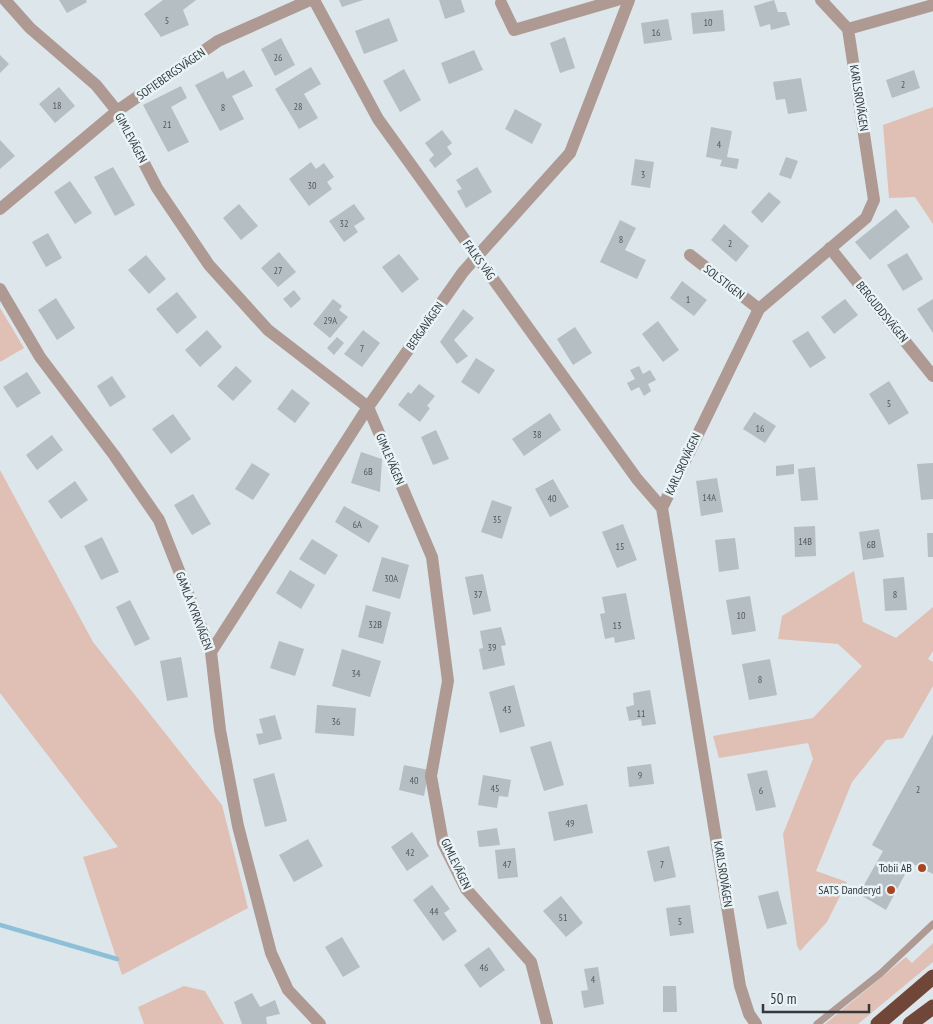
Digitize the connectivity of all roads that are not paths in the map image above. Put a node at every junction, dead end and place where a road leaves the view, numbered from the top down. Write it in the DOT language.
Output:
graph roads {
  1 [pos="5,0"];
  2 [pos="310,0"];
  3 [pos="314,0"];
  4 [pos="617,0"];
  5 [pos="629,0"];
  6 [pos="821,0"];
  7 [pos="502,3"];
  8 [pos="933,5"];
  9 [pos="848,29"];
  10 [pos="117,111"];
  11 [pos="0,209"];
  12 [pos="830,248"];
  13 [pos="690,255"];
  14 [pos="476,256"];
  15 [pos="0,289"];
  16 [pos="759,309"];
  17 [pos="933,376"];
  18 [pos="368,407"];
  19 [pos="662,508"];
  20 [pos="211,652"];
  21 [pos="933,924"];
  22 [pos="933,977"];
  23 [pos="933,1007"];
  24 [pos="320,1024"];
  25 [pos="547,1024"];
  26 [pos="756,1024"];
  27 [pos="817,1024"];
  28 [pos="878,1024"];
  29 [pos="910,1024"];
  1 -- 10 [label="street, GIMLEVÄGEN"];
  2 -- 10 [label="street, SOFIEBERGSVÄGEN"];
  3 -- 14 [label="street, FALKS VÄG"];
  4 -- 7 [label="street"];
  5 -- 14 [label="street, BERGAVÄGEN"];
  6 -- 9 [label="street"];
  8 -- 9 [label="street"];
  9 -- 12 [label="street, KARLSROVÄGEN"];
  10 -- 11 [label="street, SOFIEBERGSVÄGEN"];
  10 -- 18 [label="street, GIMLEVÄGEN"];
  12 -- 16 [label="street, KARLSROVÄGEN"];
  12 -- 17 [label="street, BERGUDDSVÄGEN"];
  13 -- 16 [label="street, SOLSTIGEN"];
  14 -- 18 [label="street, BERGAVÄGEN"];
  14 -- 19 [label="street, FALKS VÄG"];
  15 -- 20 [label="street, GAMLA KYRKVÄGEN"];
  16 -- 19 [label="street, KARLSROVÄGEN"];
  18 -- 20 [label="street, BERGAVÄGEN"];
  18 -- 25 [label="street, GIMLEVÄGEN"];
  19 -- 26 [label="street, KARLSROVÄGEN"];
  20 -- 24 [label="street, GAMLA KYRKVÄGEN"];
  21 -- 27 [label="lane"];
  22 -- 28 [label="highway"];
  23 -- 29 [label="highway"];
}
